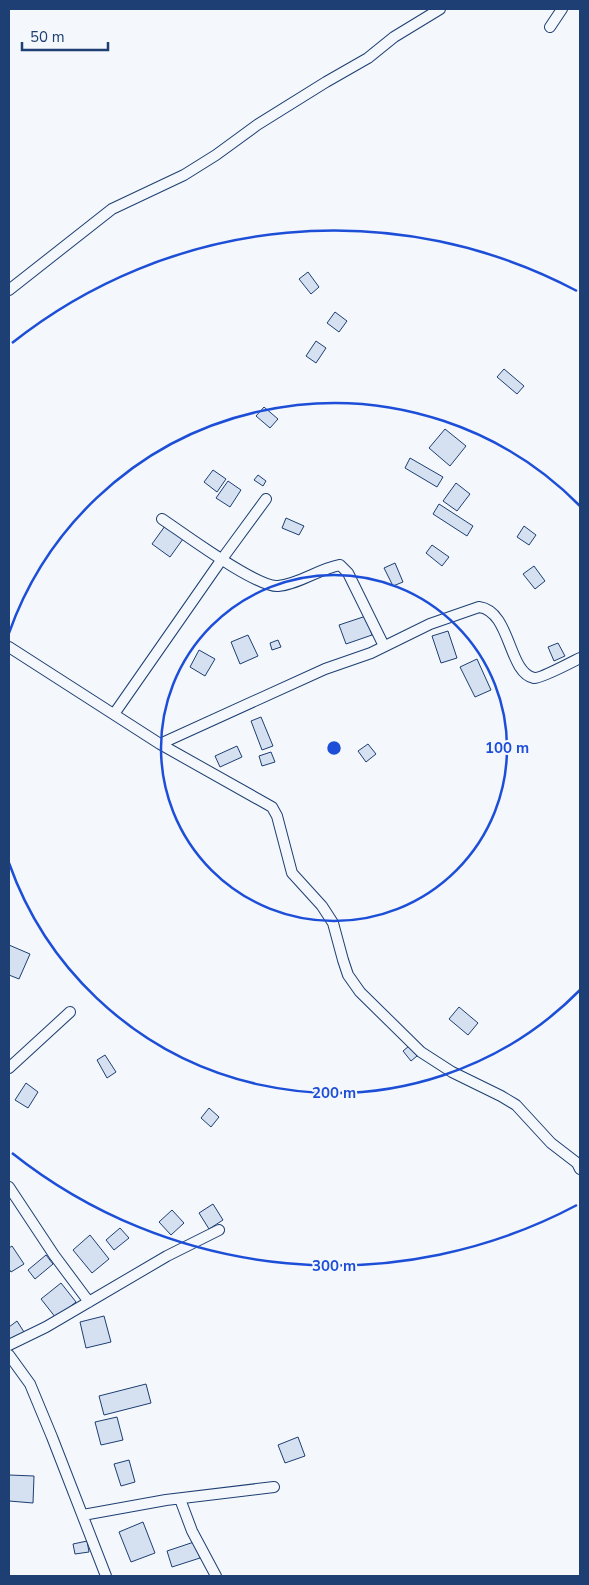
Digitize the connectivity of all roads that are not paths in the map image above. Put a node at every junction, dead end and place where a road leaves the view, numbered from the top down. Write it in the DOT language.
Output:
graph roads {
  1 [pos="440,9"];
  2 [pos="562,9"];
  3 [pos="550,26"];
  4 [pos="9,290"];
  5 [pos="266,499"];
  6 [pos="162,518"];
  7 [pos="222,559"];
  8 [pos="384,646"];
  9 [pos="9,647"];
  10 [pos="580,658"];
  11 [pos="114,714"];
  12 [pos="160,744"];
  13 [pos="70,1012"];
  14 [pos="9,1068"];
  15 [pos="580,1169"];
  16 [pos="9,1187"];
  17 [pos="219,1230"];
  18 [pos="89,1302"];
  19 [pos="9,1345"];
  20 [pos="9,1355"];
  21 [pos="274,1487"];
  22 [pos="180,1499"];
  23 [pos="83,1515"];
  24 [pos="106,1576"];
  25 [pos="216,1576"];
  1 -- 4 [label="street"];
  2 -- 3 [label="street"];
  5 -- 7 [label="street"];
  6 -- 7 [label="street"];
  7 -- 8 [label="street"];
  7 -- 11 [label="street"];
  8 -- 10 [label="street"];
  8 -- 12 [label="street"];
  9 -- 11 [label="street"];
  11 -- 12 [label="street"];
  12 -- 15 [label="street"];
  13 -- 14 [label="street"];
  16 -- 18 [label="street"];
  17 -- 18 [label="street"];
  18 -- 19 [label="street"];
  20 -- 23 [label="street"];
  21 -- 22 [label="street"];
  22 -- 23 [label="street"];
  22 -- 25 [label="street"];
  23 -- 24 [label="street"];
}
